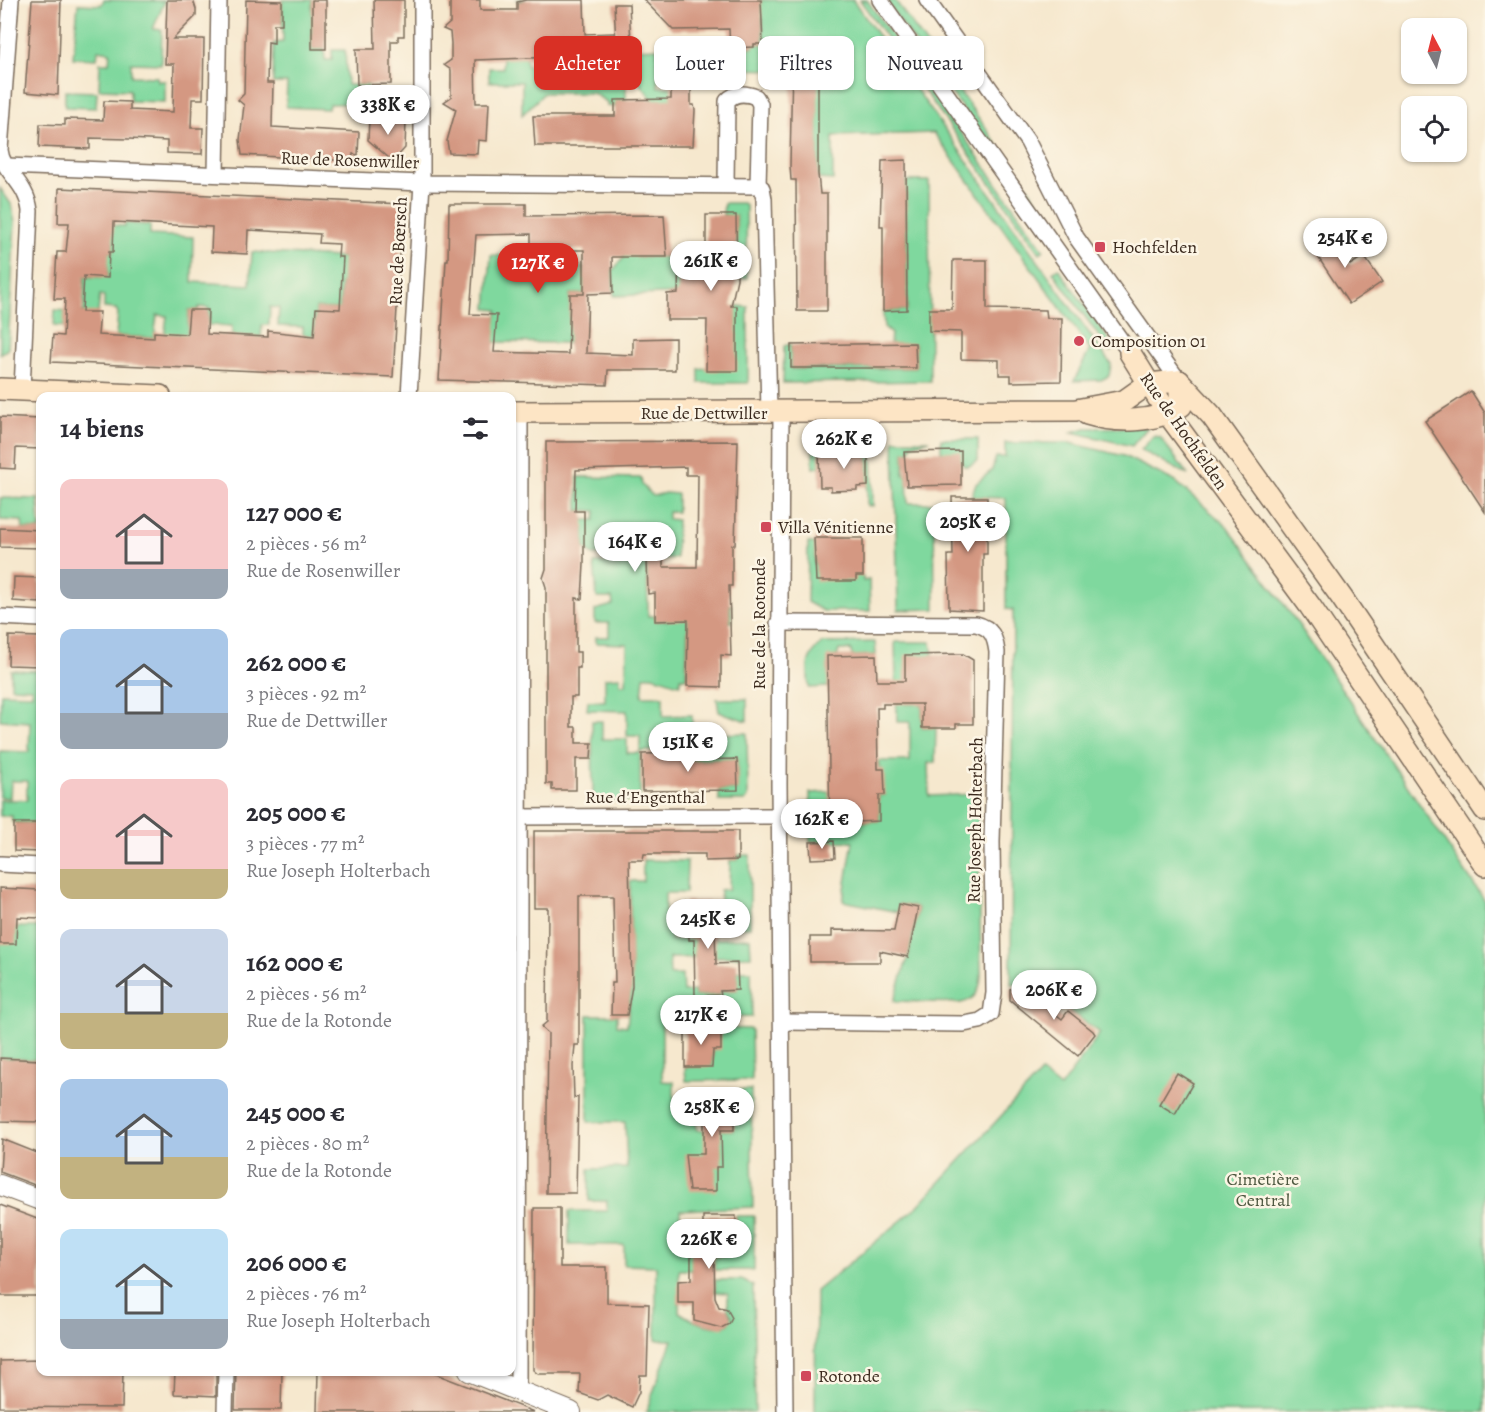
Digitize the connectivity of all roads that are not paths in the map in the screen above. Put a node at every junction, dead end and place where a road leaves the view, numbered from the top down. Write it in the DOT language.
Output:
graph roads {
  1 [pos="219,0"];
  2 [pos="422,0"];
  3 [pos="880,0"];
  4 [pos="927,0"];
  5 [pos="7,9"];
  6 [pos="8,166"];
  7 [pos="216,174"];
  8 [pos="422,183"];
  9 [pos="726,184"];
  10 [pos="758,186"];
  11 [pos="1130,353"];
  12 [pos="1179,381"];
  13 [pos="1148,384"];
  14 [pos="0,388"];
  15 [pos="22,390"];
  16 [pos="68,392"];
  17 [pos="409,392"];
  18 [pos="1076,410"];
  19 [pos="775,412"];
  20 [pos="516,413"];
  21 [pos="1168,414"];
  22 [pos="0,617"];
  23 [pos="36,619"];
  24 [pos="778,623"];
  25 [pos="1485,810"];
  26 [pos="516,816"];
  27 [pos="779,816"];
  28 [pos="0,864"];
  29 [pos="1485,865"];
  30 [pos="36,866"];
  31 [pos="782,1022"];
  32 [pos="0,1185"];
  33 [pos="36,1198"];
  34 [pos="226,1376"];
  35 [pos="481,1376"];
  36 [pos="518,1392"];
  37 [pos="225,1412"];
  38 [pos="571,1412"];
  39 [pos="785,1412"];
  1 -- 7 [label="street"];
  2 -- 8 [label="street, Rue de Bœrsch"];
  3 -- 11 [label="street, Rue de Hochfelden"];
  4 -- 12 [label="street, Rue de Hochfelden"];
  5 -- 6 [label="street"];
  6 -- 7 [label="street, Rue de Rosenwiller"];
  6 -- 15 [label="street"];
  7 -- 8 [label="street, Rue de Rosenwiller"];
  8 -- 9 [label="street, Rue de Rosenwiller"];
  8 -- 17 [label="street, Rue de Bœrsch"];
  9 -- 10 [label="street, Rue de Rosenwiller"];
  9 -- 10 [label="street, Rue de la Rotonde"];
  10 -- 19 [label="street, Rue de la Rotonde"];
  11 -- 13 [label="main road, Rue de Hochfelden"];
  12 -- 13 [label="main road, Rue de Dettwiller"];
  12 -- 21 [label="main road"];
  12 -- 25 [label="main road, Rue de Hochfelden"];
  13 -- 18 [label="main road, Rue de Dettwiller"];
  13 -- 21 [label="main road, Rue de Hochfelden"];
  14 -- 15 [label="main road"];
  15 -- 16 [label="main road"];
  18 -- 19 [label="main road, Rue de Dettwiller"];
  18 -- 21 [label="main road, Rue de Dettwiller"];
  19 -- 20 [label="main road, Rue de Dettwiller"];
  19 -- 24 [label="street, Rue de la Rotonde"];
  21 -- 29 [label="main road, Rue de Hochfelden"];
  22 -- 23 [label="street"];
  24 -- 27 [label="street, Rue de la Rotonde"];
  24 -- 31 [label="street, Rue Joseph Holterbach"];
  26 -- 27 [label="street, Rue d'Engenthal"];
  26 -- 36 [label="street"];
  27 -- 31 [label="street, Rue de la Rotonde"];
  28 -- 30 [label="street"];
  31 -- 39 [label="street, Rue de la Rotonde"];
  32 -- 33 [label="street"];
  34 -- 37 [label="street"];
  35 -- 36 [label="street"];
  36 -- 38 [label="street"];
}
